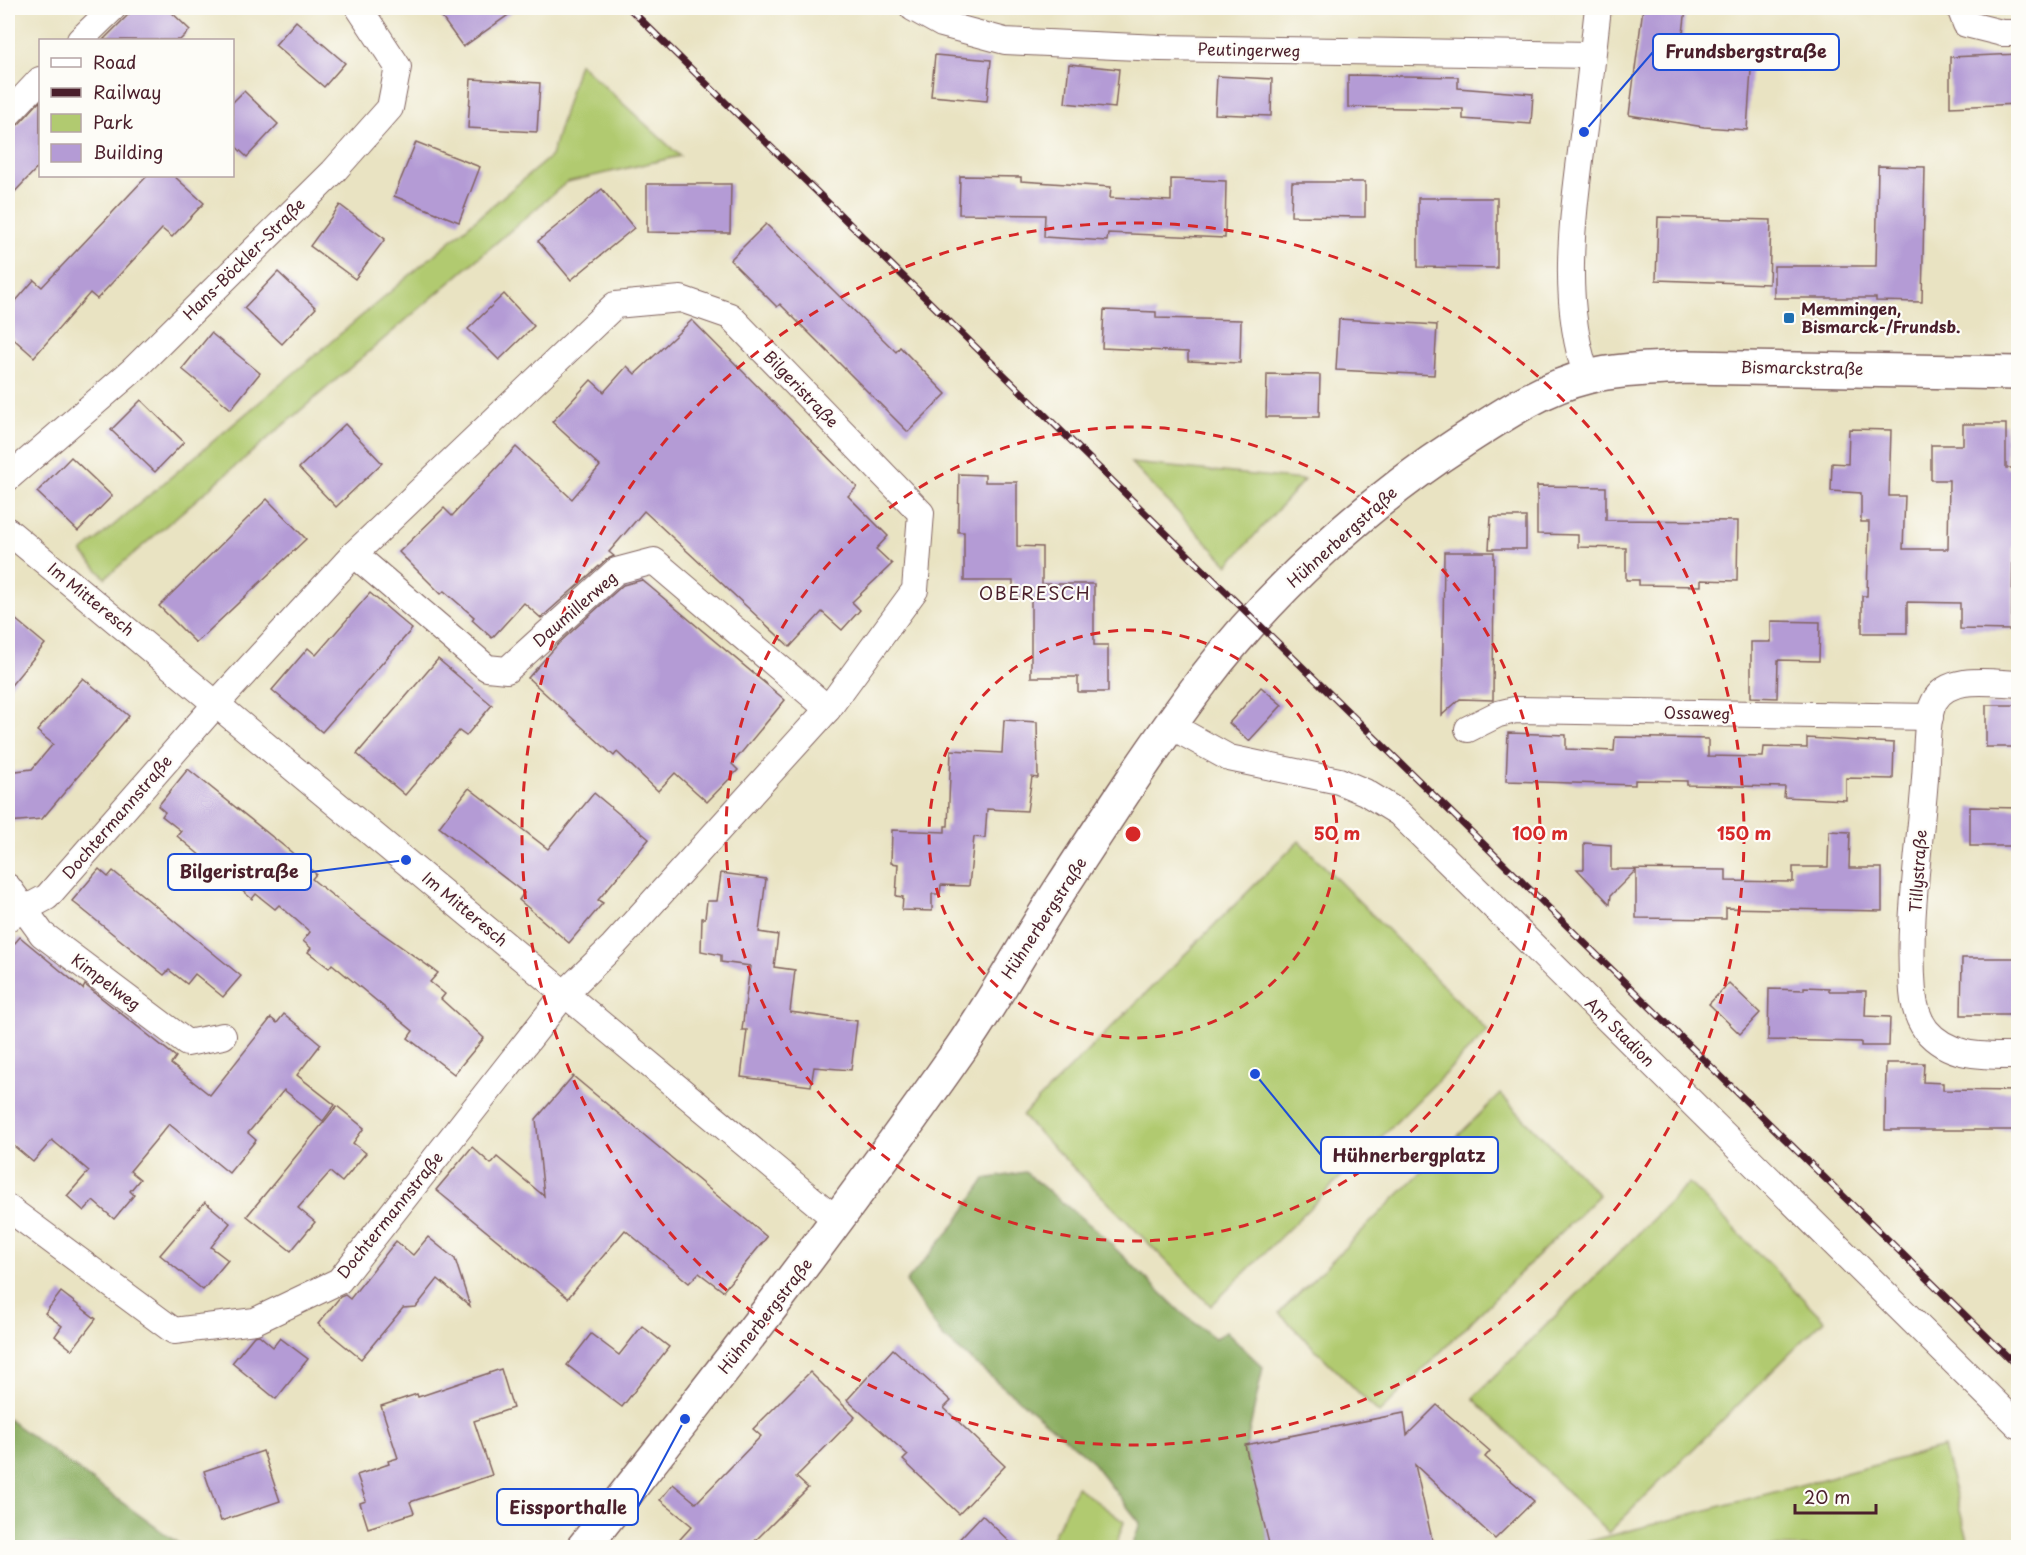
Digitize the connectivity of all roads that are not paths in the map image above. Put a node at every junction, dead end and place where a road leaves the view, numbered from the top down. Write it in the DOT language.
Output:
graph roads {
  1 [pos="113,8"];
  2 [pos="359,8"];
  3 [pos="913,8"];
  4 [pos="1598,8"];
  5 [pos="1960,8"];
  6 [pos="2019,33"];
  7 [pos="81,39"];
  8 [pos="1592,56"];
  9 [pos="39,81"];
  10 [pos="8,114"];
  11 [pos="2019,373"];
  12 [pos="1587,377"];
  13 [pos="8,478"];
  14 [pos="8,531"];
  15 [pos="354,554"];
  16 [pos="2019,684"];
  17 [pos="217,703"];
  18 [pos="828,709"];
  19 [pos="1930,717"];
  20 [pos="1171,726"];
  21 [pos="1468,729"];
  22 [pos="8,888"];
  23 [pos="16,913"];
  24 [pos="566,992"];
  25 [pos="223,1036"];
  26 [pos="2019,1056"];
  27 [pos="8,1208"];
  28 [pos="838,1221"];
  29 [pos="2019,1425"];
  30 [pos="583,1548"];
  1 -- 7 [label="street"];
  2 -- 13 [label="street, Hans-Böckler-Straße"];
  3 -- 8 [label="street, Peutingerweg"];
  4 -- 8 [label="street"];
  5 -- 6 [label="street"];
  8 -- 12 [label="street"];
  9 -- 10 [label="street"];
  11 -- 12 [label="street, Bismarckstraße"];
  12 -- 20 [label="street, Hühnerbergstraße"];
  14 -- 17 [label="street, Im Mitteresch"];
  15 -- 17 [label="street, Bilgeristraße"];
  15 -- 18 [label="street, Daumillerweg"];
  15 -- 18 [label="street, Bilgeristraße"];
  16 -- 19 [label="street, Tillystraße"];
  17 -- 23 [label="street, Dochtermannstraße"];
  17 -- 24 [label="street, Im Mitteresch"];
  18 -- 24 [label="street, Bilgeristraße"];
  19 -- 21 [label="street, Ossaweg"];
  19 -- 26 [label="street, Tillystraße"];
  20 -- 28 [label="street, Hühnerbergstraße"];
  20 -- 29 [label="street, Am Stadion"];
  22 -- 23 [label="street, Kimpelweg"];
  23 -- 25 [label="street, Kimpelweg"];
  24 -- 27 [label="street, Dochtermannstraße"];
  24 -- 28 [label="street, Im Mitteresch"];
  28 -- 30 [label="street, Hühnerbergstraße"];
}
